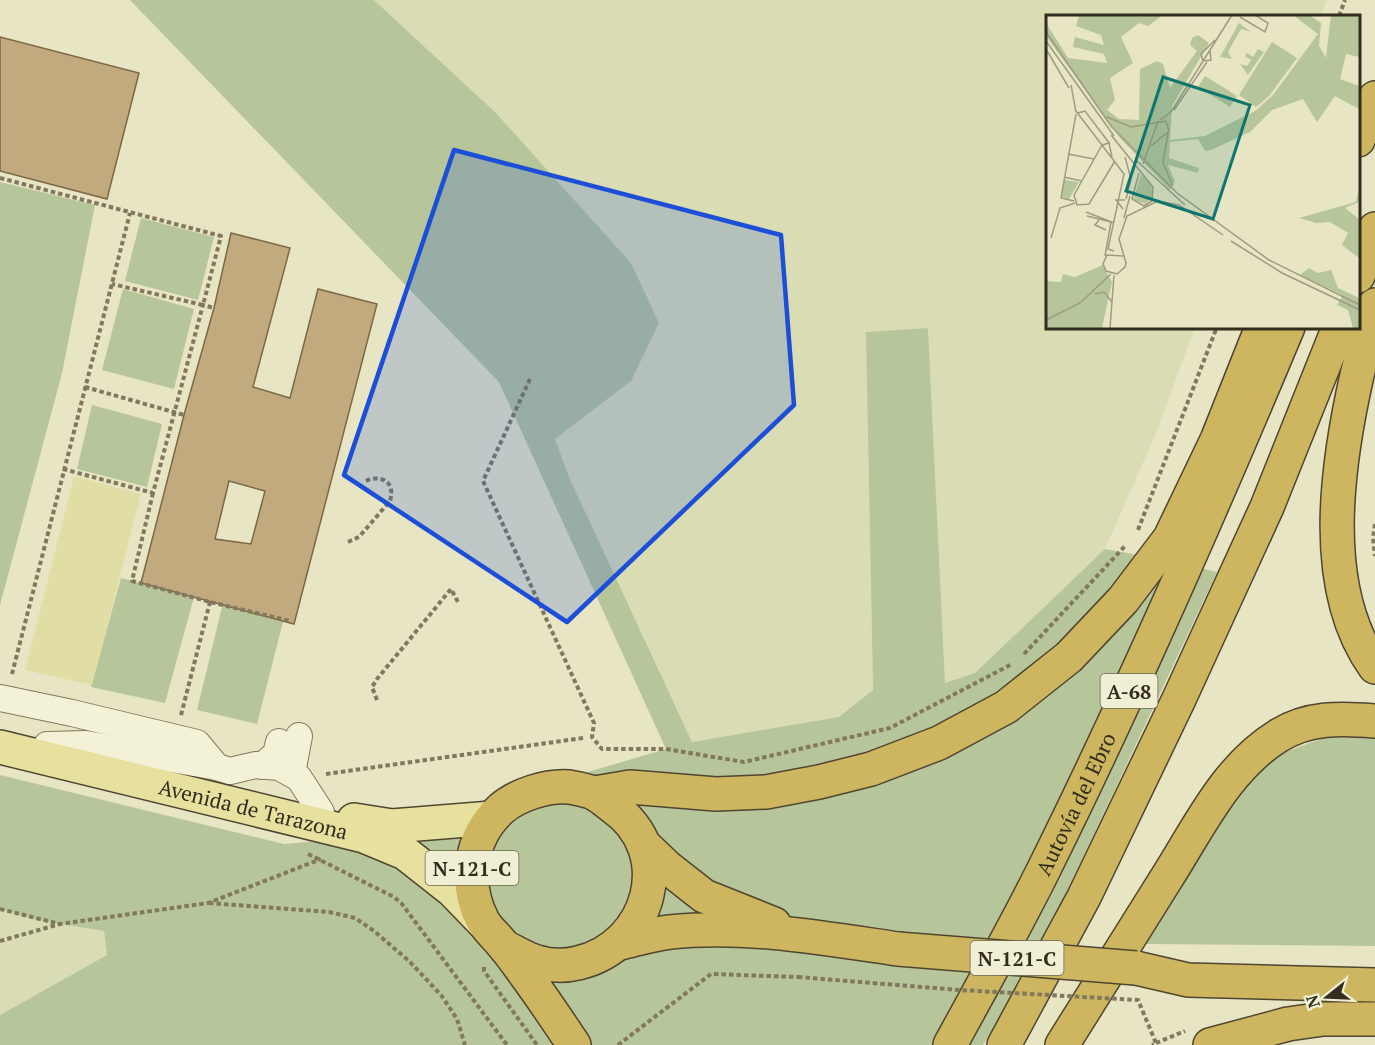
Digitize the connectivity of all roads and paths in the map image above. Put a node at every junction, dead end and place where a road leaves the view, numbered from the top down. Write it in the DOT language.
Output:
graph roads {
  1 [pos="1345,0"];
  2 [pos="1339,15"];
  3 [pos="1375,98"];
  4 [pos="1360,137"];
  5 [pos="0,178"];
  6 [pos="130,213"];
  7 [pos="1375,229"];
  8 [pos="1360,273"];
  9 [pos="112,284"];
  10 [pos="203,305"];
  11 [pos="1375,305"];
  12 [pos="214,308"];
  13 [pos="1217,328"];
  14 [pos="1262,328"];
  15 [pos="1288,328"];
  16 [pos="1339,328"];
  17 [pos="530,379"];
  18 [pos="85,387"];
  19 [pos="174,412"];
  20 [pos="184,415"];
  21 [pos="63,469"];
  22 [pos="363,482"];
  23 [pos="153,494"];
  24 [pos="1375,524"];
  25 [pos="1136,534"];
  26 [pos="348,542"];
  27 [pos="1128,543"];
  28 [pos="1375,556"];
  29 [pos="210,602"];
  30 [pos="459,604"];
  31 [pos="290,621"];
  32 [pos="1375,667"];
  33 [pos="12,674"];
  34 [pos="0,698"];
  35 [pos="377,700"];
  36 [pos="72,713"];
  37 [pos="0,715"];
  38 [pos="180,715"];
  39 [pos="1375,721"];
  40 [pos="0,733"];
  41 [pos="582,738"];
  42 [pos="47,745"];
  43 [pos="0,747"];
  44 [pos="262,765"];
  45 [pos="217,766"];
  46 [pos="295,776"];
  47 [pos="595,793"];
  48 [pos="321,812"];
  49 [pos="492,818"];
  50 [pos="644,844"];
  51 [pos="302,851"];
  52 [pos="321,859"];
  53 [pos="208,903"];
  54 [pos="0,909"];
  55 [pos="483,922"];
  56 [pos="60,924"];
  57 [pos="803,935"];
  58 [pos="0,941"];
  59 [pos="620,942"];
  60 [pos="505,946"];
  61 [pos="1375,965"];
  62 [pos="1136,968"];
  63 [pos="1320,984"];
  64 [pos="1375,985"];
  65 [pos="1375,1005"];
  66 [pos="1375,1019"];
  67 [pos="465,1045"];
  68 [pos="507,1045"];
  69 [pos="574,1045"];
  70 [pos="618,1045"];
  71 [pos="950,1045"];
  72 [pos="1005,1045"];
  73 [pos="1062,1045"];
  74 [pos="1152,1045"];
  75 [pos="1210,1045"];
  1 -- 2 [label="path"];
  3 -- 4 [label="highway"];
  5 -- 6 [label="path"];
  6 -- 9 [label="path"];
  6 -- 10 [label="path"];
  7 -- 8 [label="highway"];
  9 -- 10 [label="path"];
  9 -- 18 [label="path"];
  10 -- 12 [label="path"];
  10 -- 19 [label="path"];
  11 -- 32 [label="highway"];
  13 -- 25 [label="path"];
  14 -- 47 [label="highway"];
  15 -- 71 [label="highway, Autovía del Ebro / A-68"];
  16 -- 72 [label="highway, A-68"];
  17 -- 27 [label="path"];
  18 -- 19 [label="path"];
  18 -- 21 [label="path"];
  19 -- 20 [label="path"];
  19 -- 23 [label="path"];
  21 -- 23 [label="path"];
  21 -- 33 [label="path"];
  22 -- 26 [label="path"];
  23 -- 29 [label="path"];
  24 -- 28 [label="path"];
  29 -- 31 [label="path"];
  29 -- 38 [label="path"];
  30 -- 35 [label="path"];
  34 -- 36 [label="lane, Avenida de Tarazona"];
  36 -- 37 [label="lane, Avenida de Tarazona"];
  36 -- 45 [label="lane, Avenida de Tarazona"];
  39 -- 73 [label="highway"];
  40 -- 42 [label="main road, Avenida de Tarazona"];
  41 -- 46 [label="path"];
  42 -- 45 [label="lane, Avenida de Tarazona"];
  42 -- 48 [label="main road, Avenida de Tarazona"];
  43 -- 55 [label="main road, Avenida de Tarazona"];
  44 -- 45 [label="lane, Avenida de Tarazona"];
  44 -- 46 [label="lane, Avenida de Tarazona"];
  44 -- 46 [label="lane, Avenida de Tarazona"];
  46 -- 48 [label="lane, Avenida de Tarazona"];
  47 -- 49 [label="highway, N-121-C"];
  47 -- 50 [label="highway, N-121-C"];
  48 -- 49 [label="main road, Avenida de Tarazona"];
  49 -- 55 [label="highway, N-121-C"];
  50 -- 57 [label="highway, N-121-C"];
  50 -- 59 [label="highway, N-121-C"];
  51 -- 52 [label="path"];
  52 -- 53 [label="path"];
  52 -- 68 [label="path"];
  53 -- 56 [label="path"];
  53 -- 67 [label="path"];
  54 -- 56 [label="path"];
  55 -- 60 [label="highway, N-121-C"];
  56 -- 58 [label="path"];
  57 -- 59 [label="highway, N-121-C"];
  57 -- 62 [label="highway, N-121-C, bridge"];
  59 -- 60 [label="highway, N-121-C"];
  60 -- 69 [label="highway"];
  61 -- 62 [label="highway"];
  62 -- 63 [label="highway, N-121-C"];
  63 -- 64 [label="highway, N-121-C"];
  63 -- 65 [label="highway"];
  66 -- 75 [label="highway"];
  70 -- 74 [label="path, bridge"];
}
